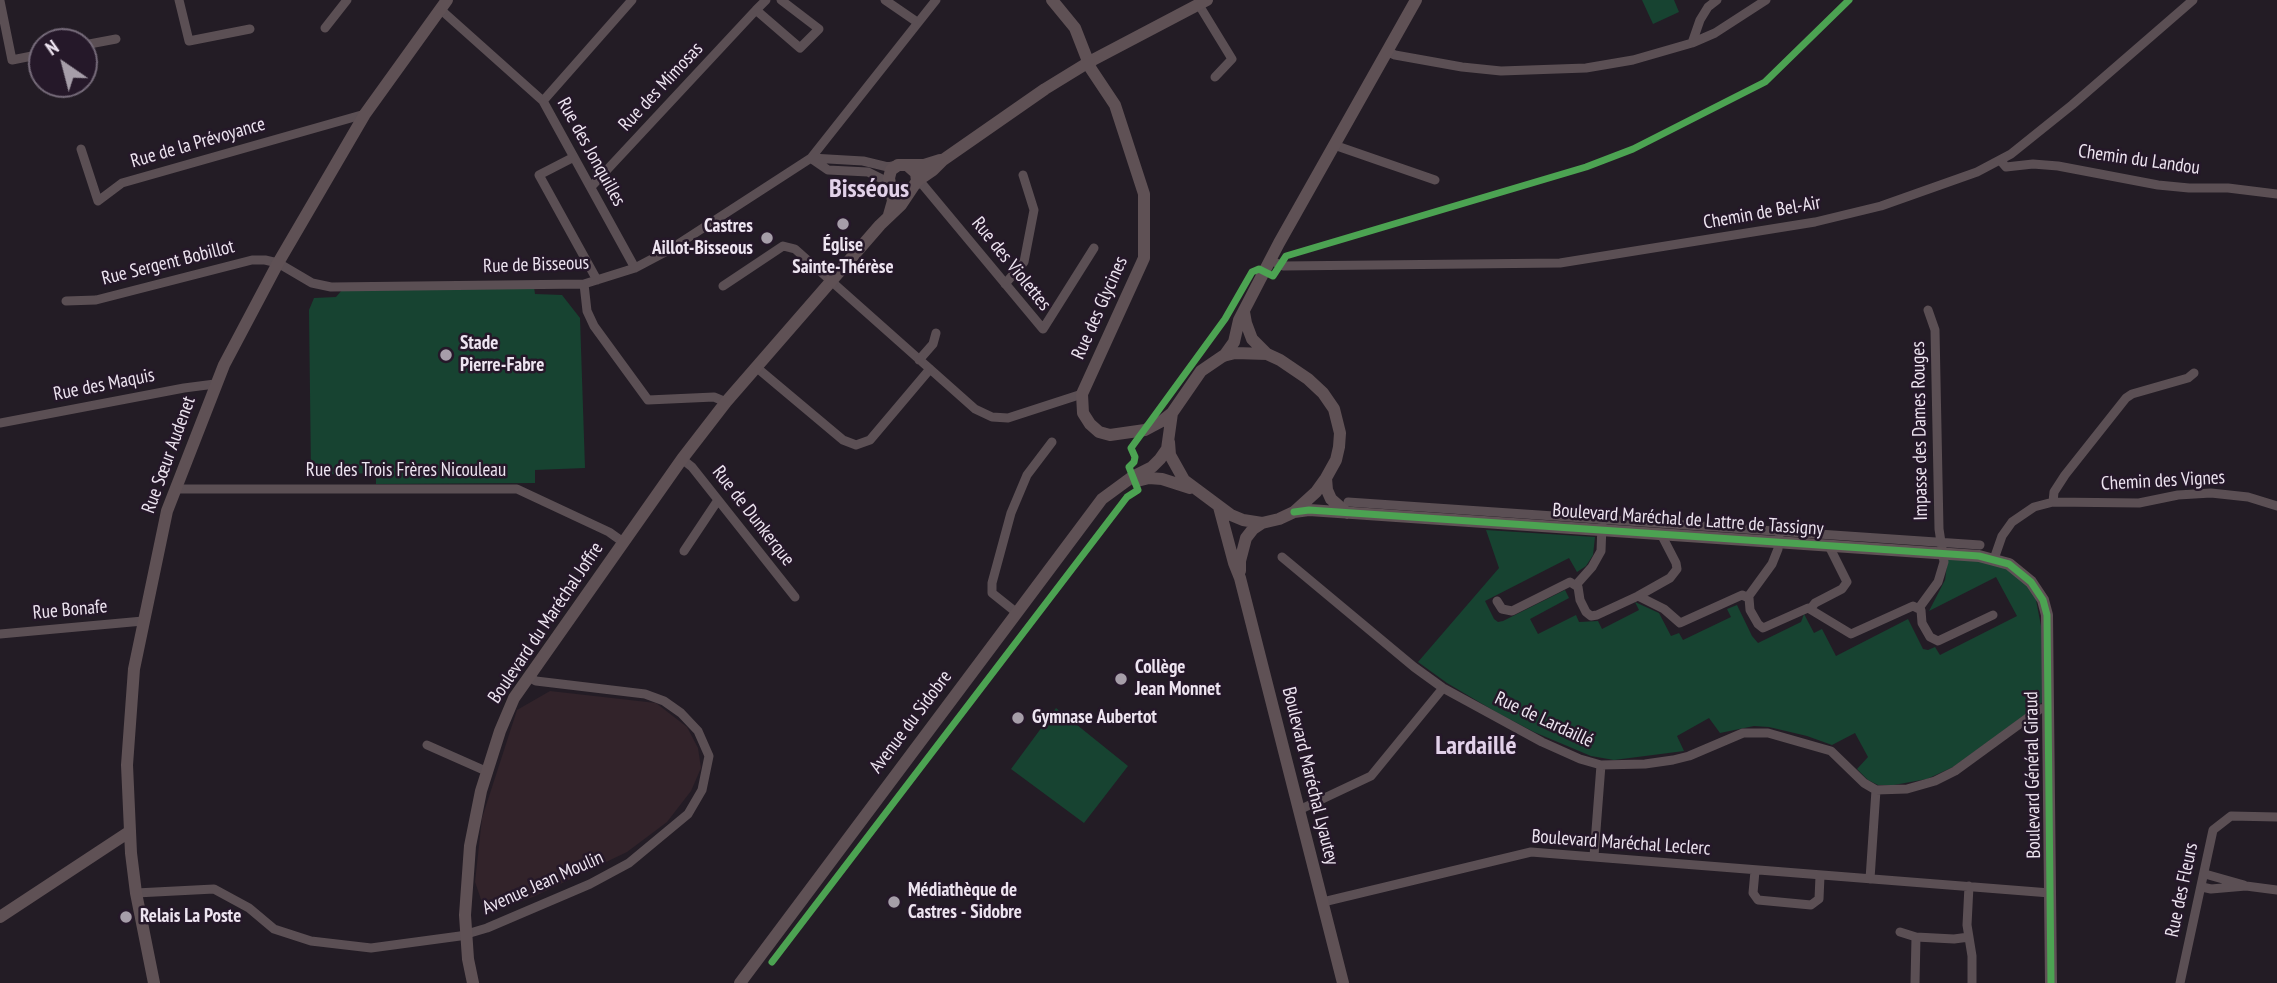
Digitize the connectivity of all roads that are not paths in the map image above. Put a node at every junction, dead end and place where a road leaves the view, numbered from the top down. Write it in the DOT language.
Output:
graph roads {
  1 [pos="179,0"];
  2 [pos="347,0"];
  3 [pos="632,0"];
  4 [pos="766,0"];
  5 [pos="781,0"];
  6 [pos="885,0"];
  7 [pos="936,0"];
  8 [pos="1052,0"];
  9 [pos="1717,0"];
  10 [pos="1766,0"];
  11 [pos="2193,0"];
  12 [pos="0,1"];
  13 [pos="1413,1"];
  14 [pos="1203,2"];
  15 [pos="443,4"];
  16 [pos="756,10"];
  17 [pos="917,22"];
  18 [pos="325,28"];
  19 [pos="250,29"];
  20 [pos="116,39"];
  21 [pos="98,42"];
  22 [pos="1692,43"];
  23 [pos="1388,51"];
  24 [pos="28,57"];
  25 [pos="1089,62"];
  26 [pos="1215,77"];
  27 [pos="543,101"];
  28 [pos="365,114"];
  29 [pos="1334,145"];
  30 [pos="81,149"];
  31 [pos="574,157"];
  32 [pos="811,158"];
  33 [pos="943,160"];
  34 [pos="2000,160"];
  35 [pos="903,165"];
  36 [pos="1023,175"];
  37 [pos="1435,180"];
  38 [pos="915,184"];
  39 [pos="890,185"];
  40 [pos="591,187"];
  41 [pos="2277,194"];
  42 [pos="889,215"];
  43 [pos="1094,248"];
  44 [pos="1270,260"];
  45 [pos="278,263"];
  46 [pos="635,268"];
  47 [pos="597,280"];
  48 [pos="830,281"];
  49 [pos="584,284"];
  50 [pos="1005,284"];
  51 [pos="723,286"];
  52 [pos="66,301"];
  53 [pos="1928,310"];
  54 [pos="1244,312"];
  55 [pos="936,333"];
  56 [pos="1267,354"];
  57 [pos="1223,356"];
  58 [pos="919,360"];
  59 [pos="756,366"];
  60 [pos="930,369"];
  61 [pos="2194,373"];
  62 [pos="215,384"];
  63 [pos="1082,394"];
  64 [pos="726,402"];
  65 [pos="1172,413"];
  66 [pos="0,423"];
  67 [pos="1145,430"];
  68 [pos="1169,441"];
  69 [pos="1052,442"];
  70 [pos="682,459"];
  71 [pos="1326,478"];
  72 [pos="1116,488"];
  73 [pos="175,489"];
  74 [pos="1196,491"];
  75 [pos="718,500"];
  76 [pos="2053,502"];
  77 [pos="2277,506"];
  78 [pos="1348,507"];
  79 [pos="1219,508"];
  80 [pos="1294,512"];
  81 [pos="1262,523"];
  82 [pos="1603,525"];
  83 [pos="1661,534"];
  84 [pos="1779,537"];
  85 [pos="623,542"];
  86 [pos="1980,545"];
  87 [pos="1829,546"];
  88 [pos="1942,548"];
  89 [pos="684,551"];
  90 [pos="1282,557"];
  91 [pos="1994,559"];
  92 [pos="2023,574"];
  93 [pos="1240,578"];
  94 [pos="1576,585"];
  95 [pos="1638,596"];
  96 [pos="795,597"];
  97 [pos="1748,597"];
  98 [pos="1497,601"];
  99 [pos="1811,608"];
  100 [pos="1919,608"];
  101 [pos="1017,613"];
  102 [pos="1993,615"];
  103 [pos="143,621"];
  104 [pos="0,634"];
  105 [pos="529,677"];
  106 [pos="1443,688"];
  107 [pos="2048,708"];
  108 [pos="427,745"];
  109 [pos="1601,765"];
  110 [pos="488,772"];
  111 [pos="1877,790"];
  112 [pos="1299,810"];
  113 [pos="2277,817"];
  114 [pos="129,832"];
  115 [pos="107,847"];
  116 [pos="131,853"];
  117 [pos="1594,856"];
  118 [pos="1755,871"];
  119 [pos="2205,874"];
  120 [pos="1820,876"];
  121 [pos="1870,879"];
  122 [pos="1969,886"];
  123 [pos="2246,886"];
  124 [pos="2202,887"];
  125 [pos="2277,890"];
  126 [pos="136,893"];
  127 [pos="2050,893"];
  128 [pos="1323,902"];
  129 [pos="0,917"];
  130 [pos="1900,932"];
  131 [pos="466,934"];
  132 [pos="1916,937"];
  133 [pos="1969,937"];
  134 [pos="154,983"];
  135 [pos="473,983"];
  136 [pos="738,983"];
  137 [pos="1343,983"];
  138 [pos="1915,983"];
  139 [pos="1972,983"];
  140 [pos="2051,983"];
  141 [pos="2180,983"];
  1 -- 19 [label="street"];
  2 -- 18 [label="street"];
  3 -- 27 [label="street"];
  4 -- 16 [label="street, Rue des Mimosas"];
  5 -- 16 [label="street"];
  6 -- 17 [label="street"];
  7 -- 17 [label="street, Rue de Bisseous"];
  8 -- 25 [label="street, Rue des Glycines"];
  9 -- 22 [label="street"];
  10 -- 22 [label="street"];
  11 -- 34 [label="street, Chemin de Bel-Air"];
  12 -- 24 [label="street"];
  13 -- 23 [label="street"];
  14 -- 25 [label="street, Boulevard du Maréchal Joffre"];
  14 -- 26 [label="street"];
  15 -- 27 [label="street, Rue des Jonquilles"];
  15 -- 28 [label="street, Rue Sœur Audenet"];
  16 -- 40 [label="street, Rue des Mimosas"];
  17 -- 32 [label="street, Rue de Bisseous"];
  20 -- 21 [label="street"];
  22 -- 23 [label="street"];
  23 -- 29 [label="street"];
  25 -- 33 [label="street, Boulevard du Maréchal Joffre"];
  25 -- 63 [label="street, Rue des Glycines"];
  27 -- 31 [label="street, Rue des Jonquilles"];
  28 -- 30 [label="street, Rue de la Prévoyance"];
  28 -- 45 [label="street, Rue Sœur Audenet"];
  29 -- 37 [label="street"];
  29 -- 44 [label="street"];
  31 -- 40 [label="street, Rue des Jonquilles"];
  31 -- 47 [label="street"];
  32 -- 35 [label="street"];
  32 -- 39 [label="street"];
  32 -- 46 [label="street, Rue de Bisseous"];
  33 -- 35 [label="street, Boulevard du Maréchal Joffre"];
  33 -- 38 [label="street, Boulevard du Maréchal Joffre"];
  34 -- 41 [label="street, Chemin du Landou"];
  34 -- 44 [label="street, Chemin de Bel-Air"];
  35 -- 38 [label="street"];
  35 -- 39 [label="street"];
  36 -- 50 [label="street"];
  38 -- 39 [label="street"];
  38 -- 42 [label="street, Boulevard du Maréchal Joffre"];
  38 -- 50 [label="street, Rue des Violettes"];
  39 -- 42 [label="street"];
  40 -- 46 [label="street, Rue des Jonquilles"];
  42 -- 48 [label="street, Boulevard du Maréchal Joffre"];
  43 -- 50 [label="street, Rue des Violettes"];
  44 -- 54 [label="street"];
  45 -- 49 [label="street, Rue de Bisseous"];
  45 -- 52 [label="street, Rue Sergent Bobillot"];
  45 -- 62 [label="street, Rue Sœur Audenet"];
  46 -- 47 [label="street, Rue de Bisseous"];
  47 -- 49 [label="street, Rue de Bisseous"];
  48 -- 51 [label="street"];
  48 -- 58 [label="street"];
  48 -- 59 [label="street, Boulevard du Maréchal Joffre"];
  49 -- 64 [label="street"];
  53 -- 88 [label="street, Impasse des Dames Rouges"];
  54 -- 56 [label="street"];
  54 -- 57 [label="street"];
  55 -- 58 [label="street"];
  56 -- 57 [label="street"];
  56 -- 71 [label="street"];
  57 -- 65 [label="street"];
  58 -- 60 [label="street"];
  59 -- 60 [label="street"];
  59 -- 64 [label="street, Boulevard du Maréchal Joffre"];
  60 -- 63 [label="street"];
  61 -- 76 [label="street"];
  62 -- 66 [label="street, Rue des Maquis"];
  62 -- 73 [label="street, Rue Sœur Audenet"];
  63 -- 67 [label="street"];
  64 -- 70 [label="street, Boulevard du Maréchal Joffre"];
  65 -- 67 [label="street"];
  65 -- 68 [label="street"];
  67 -- 68 [label="street"];
  68 -- 72 [label="street, Avenue du Sidobre"];
  68 -- 74 [label="street"];
  69 -- 101 [label="street"];
  70 -- 75 [label="street, Rue de Dunkerque"];
  70 -- 85 [label="street, Boulevard du Maréchal Joffre"];
  71 -- 78 [label="street"];
  71 -- 80 [label="street"];
  72 -- 74 [label="street"];
  72 -- 101 [label="street, Avenue du Sidobre"];
  73 -- 85 [label="street, Rue des Trois Frères Nicouleau"];
  73 -- 103 [label="street, Rue Sœur Audenet"];
  74 -- 79 [label="street"];
  75 -- 89 [label="street"];
  75 -- 96 [label="street, Rue de Dunkerque"];
  76 -- 77 [label="street, Chemin des Vignes"];
  76 -- 91 [label="street, Chemin des Vignes"];
  78 -- 80 [label="street, Boulevard Maréchal de Lattre de Tassigny"];
  78 -- 82 [label="street, Boulevard Maréchal de Lattre de Tassigny"];
  79 -- 81 [label="street"];
  79 -- 93 [label="street, Boulevard Maréchal Lyautey"];
  80 -- 81 [label="street"];
  81 -- 93 [label="street"];
  82 -- 83 [label="street, Boulevard Maréchal de Lattre de Tassigny"];
  82 -- 84 [label="street, Boulevard Maréchal de Lattre de Tassigny"];
  82 -- 94 [label="street, Boulevard Maréchal de Lattre de Tassigny"];
  83 -- 84 [label="street, Boulevard Maréchal de Lattre de Tassigny"];
  83 -- 95 [label="street, Boulevard Maréchal de Lattre de Tassigny"];
  84 -- 87 [label="street, Boulevard Maréchal de Lattre de Tassigny"];
  84 -- 88 [label="street, Boulevard Maréchal de Lattre de Tassigny"];
  84 -- 97 [label="street, Boulevard Maréchal de Lattre de Tassigny"];
  85 -- 105 [label="street, Boulevard du Maréchal Joffre"];
  86 -- 88 [label="street, Boulevard Maréchal de Lattre de Tassigny"];
  87 -- 88 [label="street, Boulevard Maréchal de Lattre de Tassigny"];
  87 -- 99 [label="street, Boulevard Maréchal de Lattre de Tassigny"];
  88 -- 91 [label="street, Boulevard Maréchal de Lattre de Tassigny"];
  88 -- 100 [label="street"];
  90 -- 106 [label="street, Rue de Lardaillé"];
  91 -- 92 [label="street, Boulevard Maréchal de Lattre de Tassigny"];
  92 -- 107 [label="street, Boulevard Général Giraud"];
  93 -- 112 [label="street, Boulevard Maréchal Lyautey"];
  94 -- 95 [label="street, Boulevard Maréchal de Lattre de Tassigny"];
  94 -- 98 [label="street"];
  95 -- 97 [label="street"];
  97 -- 99 [label="street, Boulevard Maréchal de Lattre de Tassigny"];
  99 -- 100 [label="street"];
  100 -- 102 [label="street"];
  101 -- 136 [label="street, Avenue du Sidobre"];
  103 -- 104 [label="street, Rue Bonafe"];
  103 -- 114 [label="street, Rue Sœur Audenet"];
  105 -- 110 [label="street, Boulevard du Maréchal Joffre"];
  105 -- 131 [label="street, Avenue Jean Moulin"];
  106 -- 109 [label="street, Rue de Lardaillé"];
  106 -- 112 [label="street"];
  107 -- 111 [label="street"];
  107 -- 127 [label="street, Boulevard Général Giraud"];
  108 -- 110 [label="street"];
  109 -- 111 [label="street, Rue de Lardaillé"];
  109 -- 117 [label="street"];
  110 -- 131 [label="street, Boulevard du Maréchal Joffre"];
  111 -- 121 [label="street"];
  112 -- 128 [label="street, Boulevard Maréchal Lyautey"];
  113 -- 119 [label="street, Rue des Fleurs"];
  114 -- 115 [label="street"];
  114 -- 116 [label="street, Rue Sœur Audenet"];
  115 -- 116 [label="street"];
  115 -- 129 [label="street"];
  116 -- 126 [label="street, Rue Sœur Audenet"];
  117 -- 118 [label="street, Boulevard Maréchal Leclerc"];
  117 -- 128 [label="street, Boulevard Maréchal Leclerc"];
  118 -- 120 [label="street, Boulevard Maréchal Leclerc"];
  118 -- 120 [label="street"];
  119 -- 123 [label="street"];
  119 -- 124 [label="street, Rue des Fleurs"];
  120 -- 121 [label="street, Boulevard Maréchal Leclerc"];
  121 -- 122 [label="street, Boulevard Maréchal Leclerc"];
  122 -- 127 [label="street, Boulevard Maréchal Leclerc"];
  122 -- 133 [label="street"];
  123 -- 124 [label="street"];
  123 -- 125 [label="street"];
  124 -- 141 [label="street, Rue des Fleurs"];
  126 -- 131 [label="street, Avenue Jean Moulin"];
  126 -- 134 [label="street, Rue Sœur Audenet"];
  127 -- 140 [label="street, Boulevard Général Giraud"];
  128 -- 137 [label="street, Boulevard Maréchal Lyautey"];
  130 -- 132 [label="street"];
  131 -- 135 [label="street, Boulevard du Maréchal Joffre"];
  132 -- 133 [label="street"];
  132 -- 138 [label="street"];
  133 -- 139 [label="street"];
}
